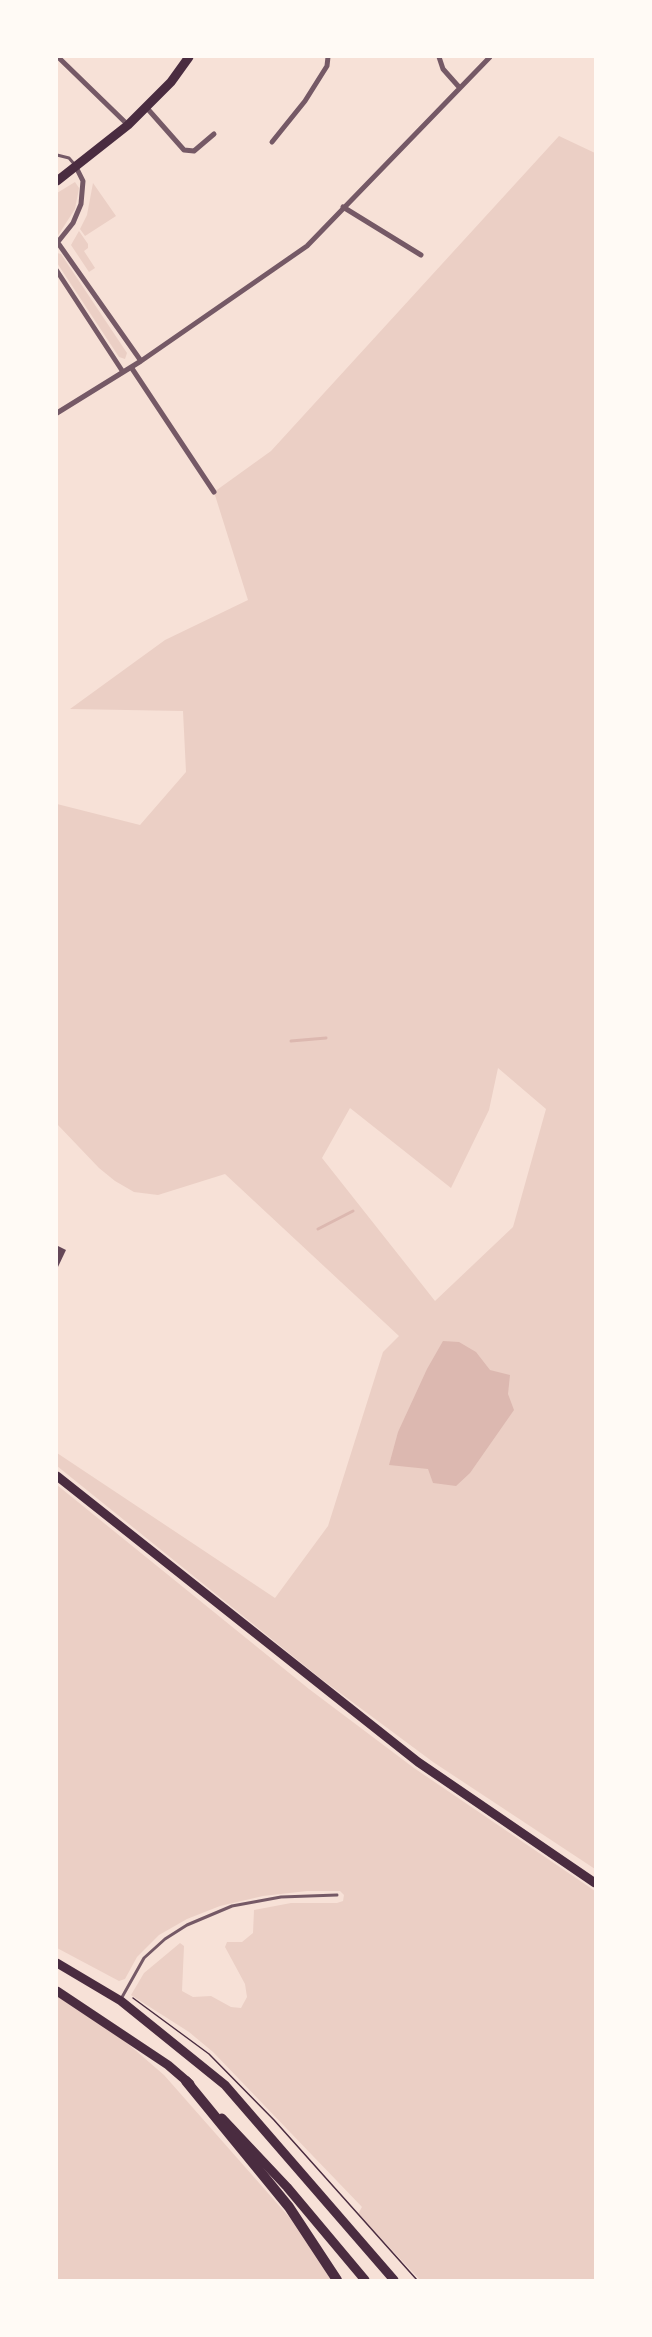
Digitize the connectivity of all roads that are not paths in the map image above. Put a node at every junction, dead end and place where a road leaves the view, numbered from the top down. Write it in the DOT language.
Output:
graph roads {
  1 [pos="58,57"];
  2 [pos="189,57"];
  3 [pos="328,57"];
  4 [pos="439,57"];
  5 [pos="490,57"];
  6 [pos="459,87"];
  7 [pos="146,107"];
  8 [pos="128,125"];
  9 [pos="214,134"];
  10 [pos="272,142"];
  11 [pos="57,155"];
  12 [pos="76,167"];
  13 [pos="57,180"];
  14 [pos="343,207"];
  15 [pos="57,243"];
  16 [pos="421,255"];
  17 [pos="57,271"];
  18 [pos="141,361"];
  19 [pos="131,367"];
  20 [pos="123,372"];
  21 [pos="57,413"];
  22 [pos="214,492"];
  23 [pos="57,1476"];
  24 [pos="595,1883"];
  25 [pos="338,1895"];
  26 [pos="57,1963"];
  27 [pos="57,1991"];
  28 [pos="121,2001"];
  29 [pos="186,2081"];
  30 [pos="338,2280"];
  31 [pos="365,2280"];
  32 [pos="394,2280"];
  1 -- 8 [label="street"];
  2 -- 7 [label="main road"];
  3 -- 10 [label="street"];
  4 -- 6 [label="street"];
  5 -- 6 [label="street"];
  6 -- 14 [label="street"];
  7 -- 8 [label="main road"];
  7 -- 9 [label="street"];
  8 -- 12 [label="main road"];
  11 -- 12 [label="lane"];
  12 -- 13 [label="main road"];
  12 -- 15 [label="street"];
  14 -- 16 [label="street"];
  14 -- 18 [label="street"];
  15 -- 18 [label="street"];
  17 -- 20 [label="street"];
  18 -- 19 [label="street"];
  19 -- 20 [label="street"];
  19 -- 22 [label="street"];
  20 -- 21 [label="street"];
  23 -- 24 [label="main road"];
  25 -- 28 [label="lane"];
  26 -- 28 [label="main road"];
  27 -- 29 [label="main road"];
  28 -- 32 [label="main road"];
  29 -- 30 [label="highway"];
  29 -- 31 [label="main road"];
}
